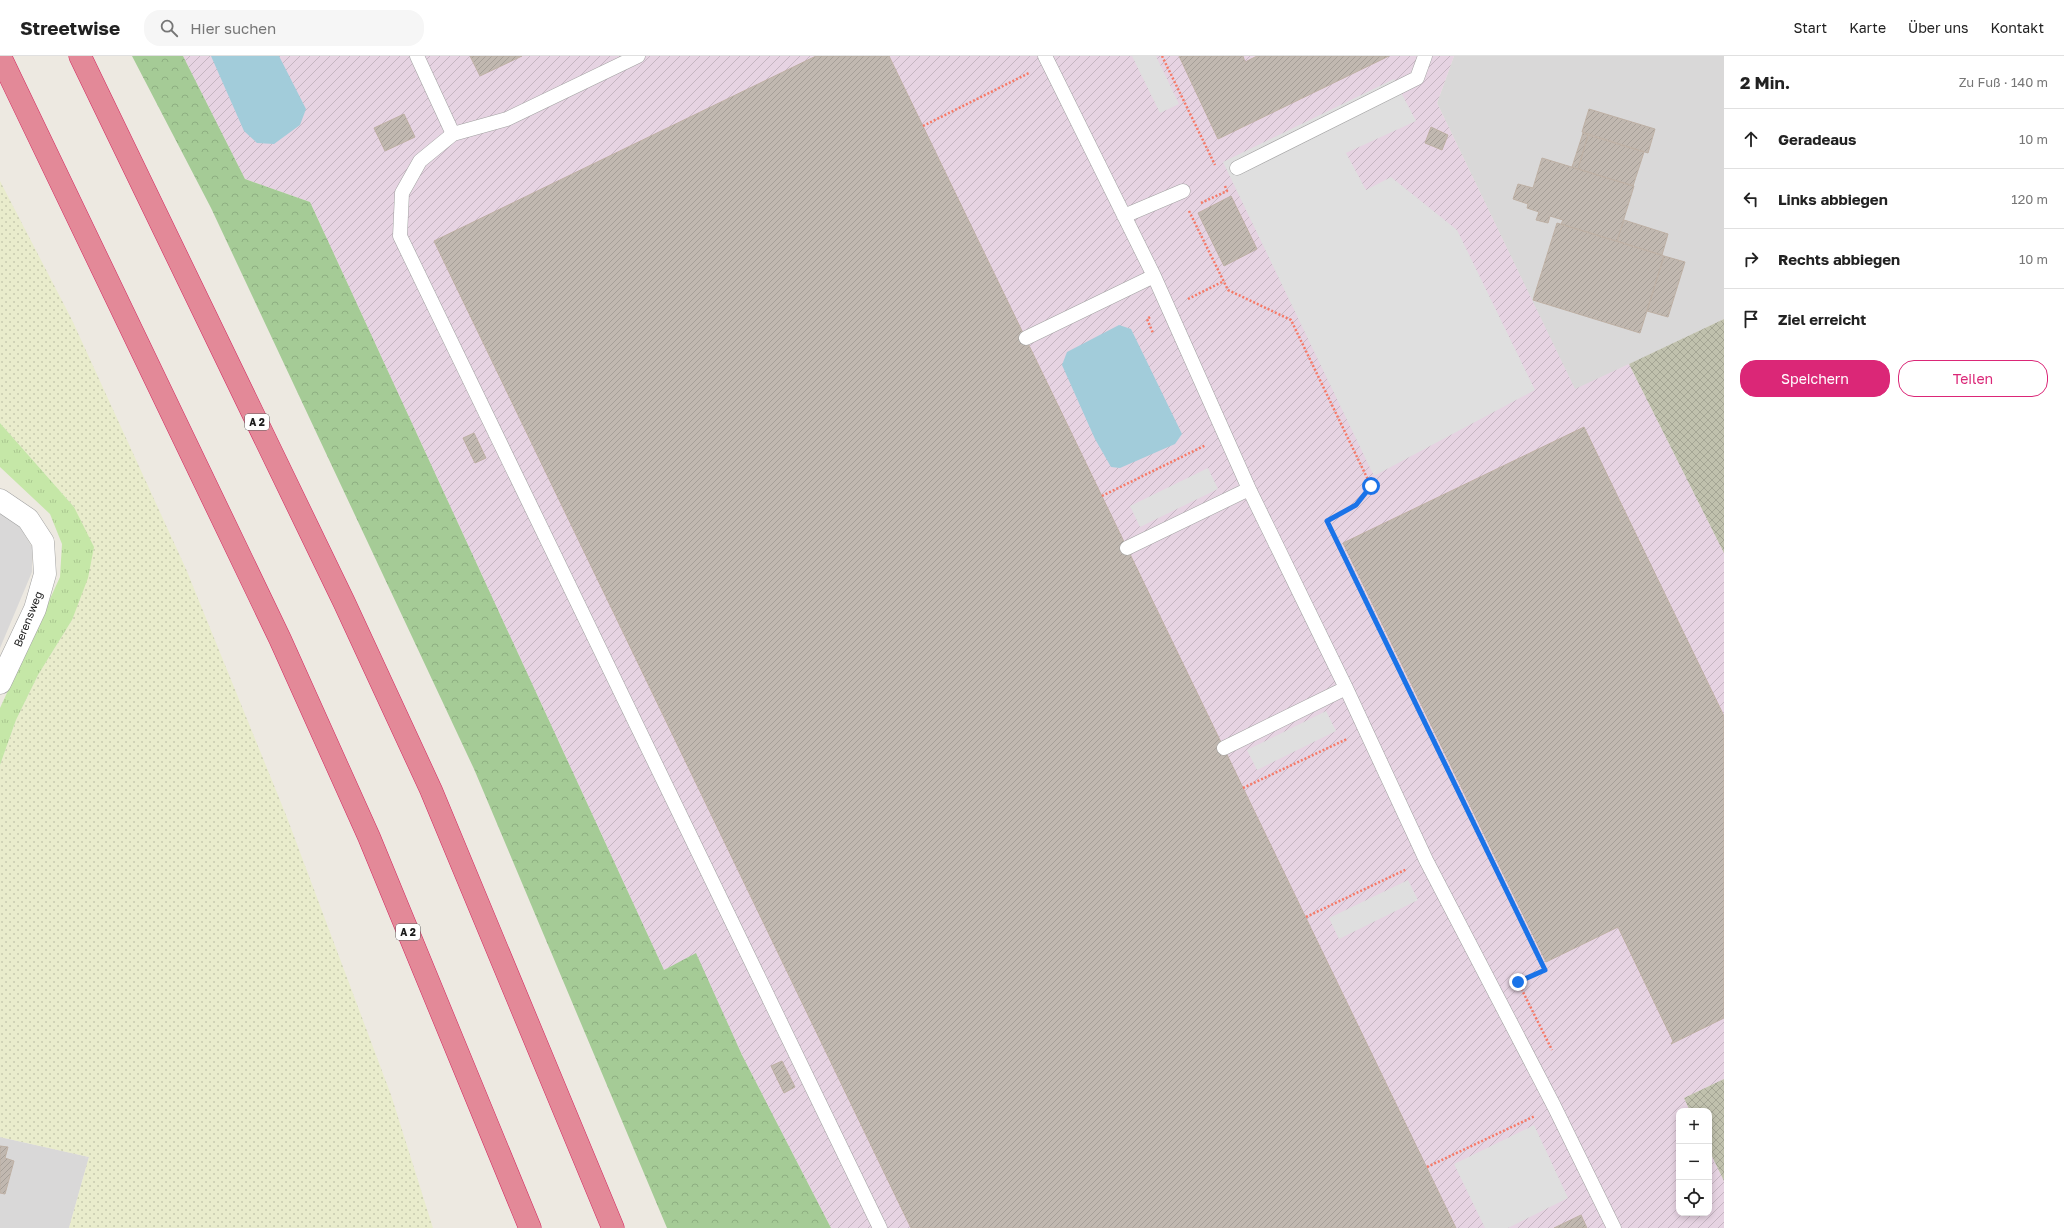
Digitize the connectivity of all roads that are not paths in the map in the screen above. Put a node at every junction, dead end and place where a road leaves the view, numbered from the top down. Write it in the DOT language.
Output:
graph roads {
  1 [pos="0,56"];
  2 [pos="80,56"];
  3 [pos="417,56"];
  4 [pos="638,56"];
  5 [pos="1425,56"];
  6 [pos="1047,59"];
  7 [pos="453,134"];
  8 [pos="1238,168"];
  9 [pos="1183,191"];
  10 [pos="1124,216"];
  11 [pos="1154,276"];
  12 [pos="1026,338"];
  13 [pos="1248,489"];
  14 [pos="0,500"];
  15 [pos="1127,548"];
  16 [pos="0,682"];
  17 [pos="1346,688"];
  18 [pos="1224,748"];
  19 [pos="530,1228"];
  20 [pos="613,1228"];
  21 [pos="880,1228"];
  22 [pos="1614,1228"];
  1 -- 19 [label="highway, A 2"];
  2 -- 20 [label="highway, A 2"];
  3 -- 7 [label="lane"];
  4 -- 7 [label="lane"];
  5 -- 8 [label="lane"];
  6 -- 10 [label="lane"];
  7 -- 21 [label="lane"];
  9 -- 10 [label="lane"];
  10 -- 11 [label="lane"];
  11 -- 12 [label="lane"];
  11 -- 13 [label="lane"];
  13 -- 15 [label="lane"];
  13 -- 17 [label="lane"];
  14 -- 16 [label="street, Berensweg"];
  17 -- 18 [label="lane"];
  17 -- 22 [label="lane"];
}
